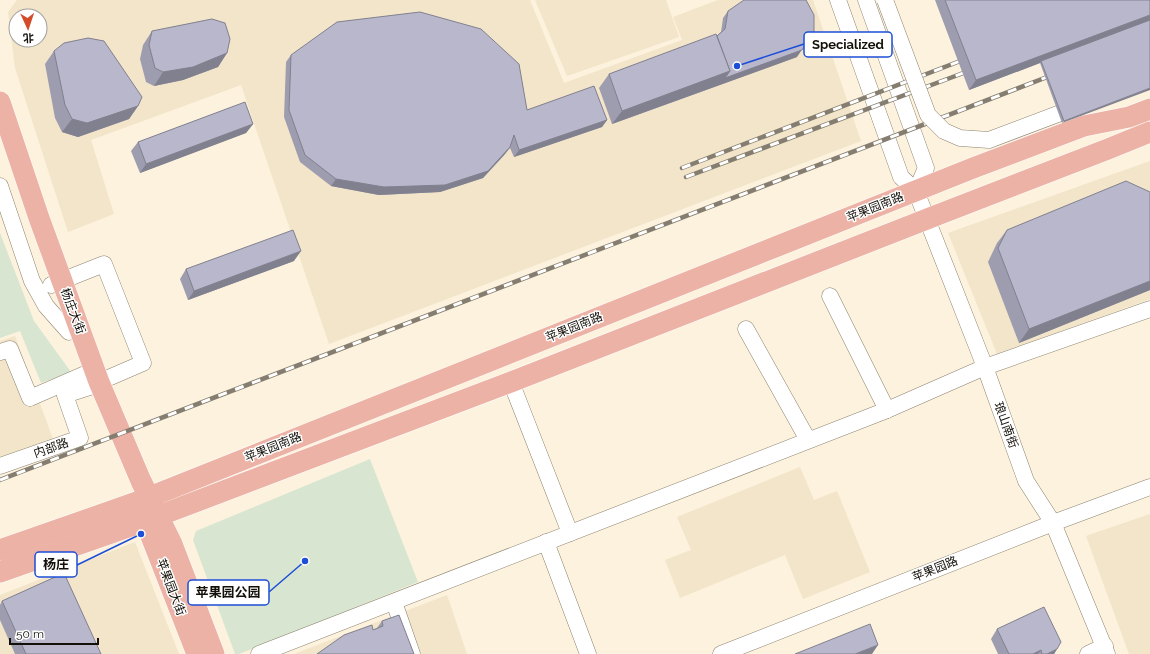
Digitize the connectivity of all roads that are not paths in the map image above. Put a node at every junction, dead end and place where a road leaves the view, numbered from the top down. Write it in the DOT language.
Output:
graph roads {
  1 [pos="838,0"];
  2 [pos="866,0"];
  3 [pos="885,0"];
  4 [pos="1093,101"];
  5 [pos="0,102"];
  6 [pos="1146,110"];
  7 [pos="1150,132"];
  8 [pos="0,142"];
  9 [pos="0,186"];
  10 [pos="916,191"];
  11 [pos="927,220"];
  12 [pos="56,283"];
  13 [pos="830,296"];
  14 [pos="1150,309"];
  15 [pos="746,330"];
  16 [pos="69,332"];
  17 [pos="0,352"];
  18 [pos="985,367"];
  19 [pos="92,381"];
  20 [pos="511,382"];
  21 [pos="63,390"];
  22 [pos="887,410"];
  23 [pos="808,440"];
  24 [pos="0,466"];
  25 [pos="1150,487"];
  26 [pos="142,499"];
  27 [pos="152,518"];
  28 [pos="1053,522"];
  29 [pos="570,533"];
  30 [pos="546,542"];
  31 [pos="0,550"];
  32 [pos="0,572"];
  33 [pos="394,602"];
  34 [pos="1106,650"];
  35 [pos="197,654"];
  36 [pos="214,654"];
  37 [pos="259,654"];
  38 [pos="412,654"];
  39 [pos="588,654"];
  40 [pos="721,654"];
  41 [pos="1088,654"];
  1 -- 10 [label="street"];
  2 -- 10 [label="street"];
  3 -- 4 [label="street, bridge"];
  5 -- 12 [label="main road, 杨庄大街"];
  6 -- 7 [label="street"];
  6 -- 10 [label="main road, 苹果园南路"];
  7 -- 11 [label="main road, 苹果园南路"];
  8 -- 12 [label="main road, 杨庄大街"];
  9 -- 16 [label="street, 杨庄大街"];
  10 -- 11 [label="street, 琅山南街"];
  10 -- 26 [label="main road, 苹果园南路"];
  11 -- 18 [label="street, 琅山南街"];
  11 -- 20 [label="main road, 苹果园南路"];
  12 -- 16 [label="main road, 杨庄大街"];
  12 -- 19 [label="main road, 杨庄大街"];
  12 -- 19 [label="street"];
  13 -- 22 [label="street"];
  14 -- 18 [label="street"];
  15 -- 23 [label="street"];
  16 -- 19 [label="main road, 杨庄大街"];
  17 -- 21 [label="street"];
  18 -- 22 [label="street"];
  18 -- 28 [label="street, 琅山南街"];
  19 -- 21 [label="street"];
  19 -- 26 [label="main road, 杨庄大街"];
  20 -- 27 [label="main road, 苹果园南路"];
  20 -- 29 [label="street"];
  21 -- 24 [label="street, 内部路"];
  22 -- 23 [label="street"];
  23 -- 29 [label="street"];
  25 -- 28 [label="street, 苹果园路"];
  26 -- 27 [label="main road, 杨庄大街"];
  26 -- 31 [label="main road, 苹果园南路"];
  27 -- 32 [label="main road, 苹果园南路"];
  27 -- 35 [label="main road, 苹果园大街"];
  27 -- 36 [label="main road, 苹果园大街"];
  28 -- 34 [label="street, 琅山南街"];
  28 -- 40 [label="street, 苹果园路"];
  29 -- 30 [label="street"];
  30 -- 33 [label="street"];
  30 -- 39 [label="street"];
  33 -- 37 [label="street"];
  33 -- 38 [label="street"];
  34 -- 41 [label="street"];
}
